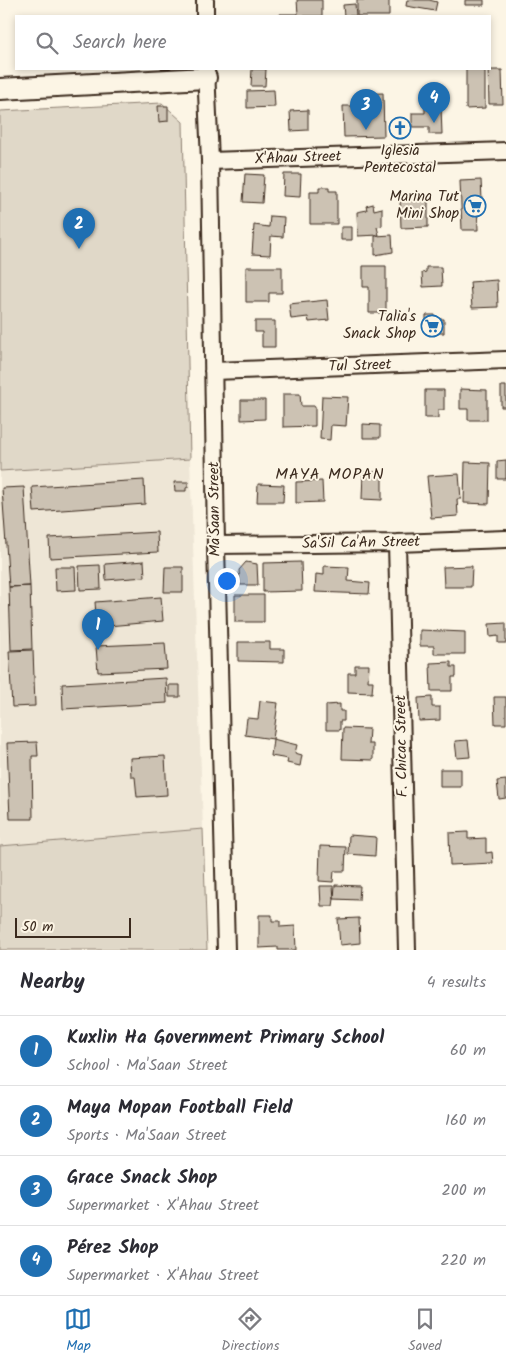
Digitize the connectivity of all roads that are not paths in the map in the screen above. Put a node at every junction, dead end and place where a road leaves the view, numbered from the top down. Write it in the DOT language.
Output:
graph roads {
  1 [pos="205,0"];
  2 [pos="205,15"];
  3 [pos="206,73"];
  4 [pos="0,89"];
  5 [pos="506,151"];
  6 [pos="210,161"];
  7 [pos="506,360"];
  8 [pos="213,371"];
  9 [pos="506,539"];
  10 [pos="397,543"];
  11 [pos="216,545"];
  12 [pos="226,950"];
  13 [pos="406,950"];
  1 -- 2 [label="street"];
  3 -- 4 [label="street"];
  3 -- 6 [label="street, Ma'Saan Street"];
  5 -- 6 [label="street, X'Ahau Street"];
  6 -- 8 [label="street, Ma'Saan Street"];
  7 -- 8 [label="street, Tul Street"];
  8 -- 11 [label="street, Ma'Saan Street"];
  9 -- 10 [label="street, Sa'Sil Ca'An Street"];
  10 -- 11 [label="street, Sa'Sil Ca'An Street"];
  10 -- 13 [label="street, F. Chicac Street"];
  11 -- 12 [label="street, Ma'Saan Street"];
}
